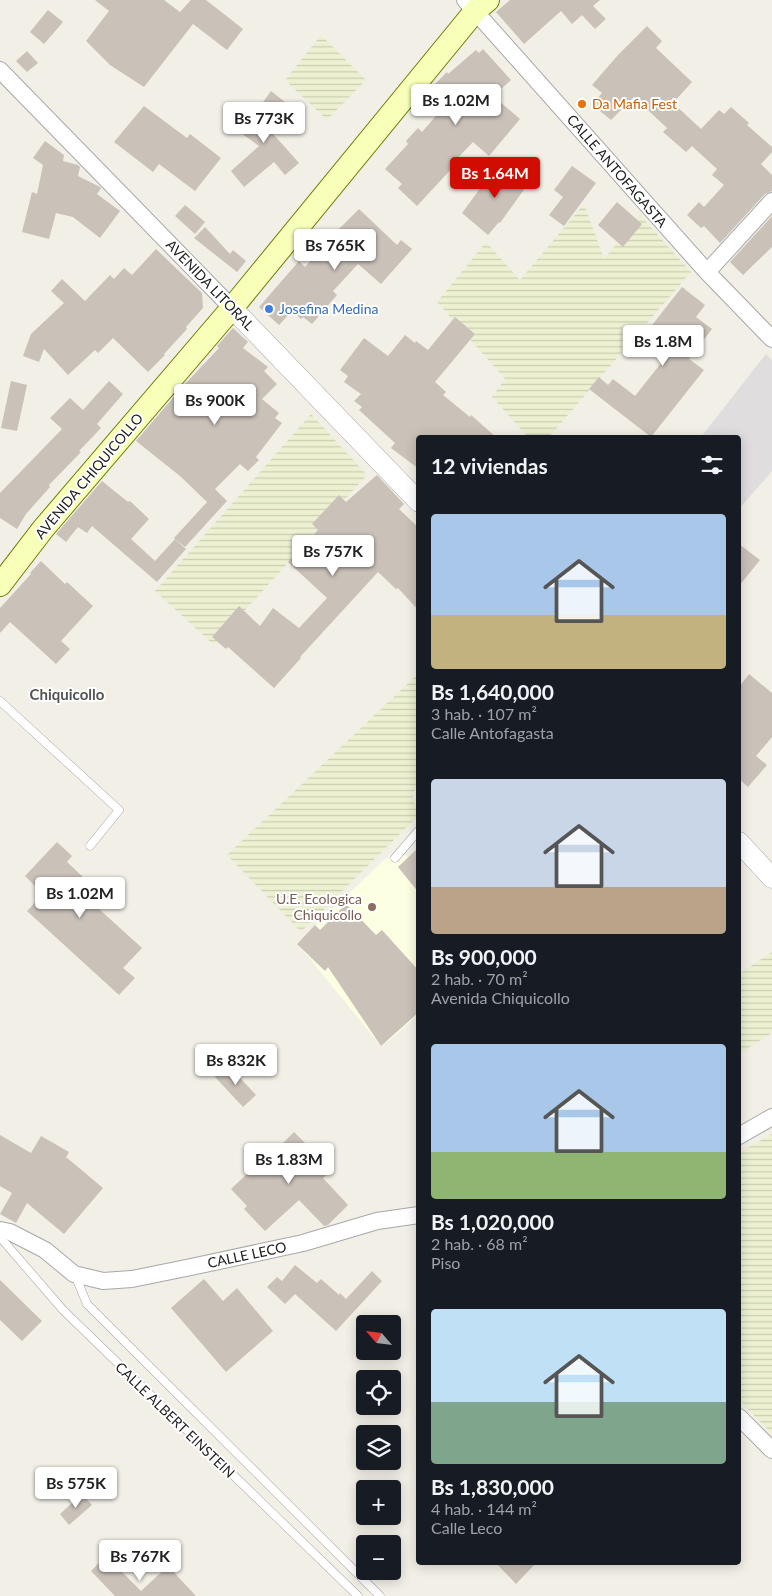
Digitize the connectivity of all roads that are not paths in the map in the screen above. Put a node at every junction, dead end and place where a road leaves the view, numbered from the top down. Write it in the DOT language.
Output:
graph roads {
  1 [pos="476,3"];
  2 [pos="0,70"];
  3 [pos="772,201"];
  4 [pos="707,272"];
  5 [pos="232,308"];
  6 [pos="772,339"];
  7 [pos="416,499"];
  8 [pos="0,585"];
  9 [pos="0,701"];
  10 [pos="416,834"];
  11 [pos="741,844"];
  12 [pos="90,846"];
  13 [pos="395,858"];
  14 [pos="772,878"];
  15 [pos="772,1117"];
  16 [pos="741,1135"];
  17 [pos="416,1215"];
  18 [pos="0,1230"];
  19 [pos="0,1237"];
  20 [pos="74,1274"];
  21 [pos="741,1419"];
  22 [pos="772,1450"];
  23 [pos="358,1596"];
  24 [pos="380,1596"];
  1 -- 4 [label="street, CALLE ANTOFAGASTA"];
  1 -- 5 [label="main road, AVENIDA CHIQUICOLLO"];
  2 -- 5 [label="street, AVENIDA LITORAL"];
  3 -- 4 [label="street"];
  4 -- 6 [label="street, CALLE ANTOFAGASTA"];
  5 -- 7 [label="street, AVENIDA LITORAL"];
  5 -- 8 [label="main road, AVENIDA CHIQUICOLLO"];
  9 -- 12 [label="lane"];
  10 -- 13 [label="lane"];
  11 -- 14 [label="street"];
  15 -- 16 [label="street"];
  17 -- 20 [label="street, CALLE LECO"];
  18 -- 20 [label="street"];
  19 -- 23 [label="lane, CALLE ALBERT EINSTEIN"];
  20 -- 24 [label="lane, CALLE ALBERT EINSTEIN"];
  21 -- 22 [label="street"];
}
